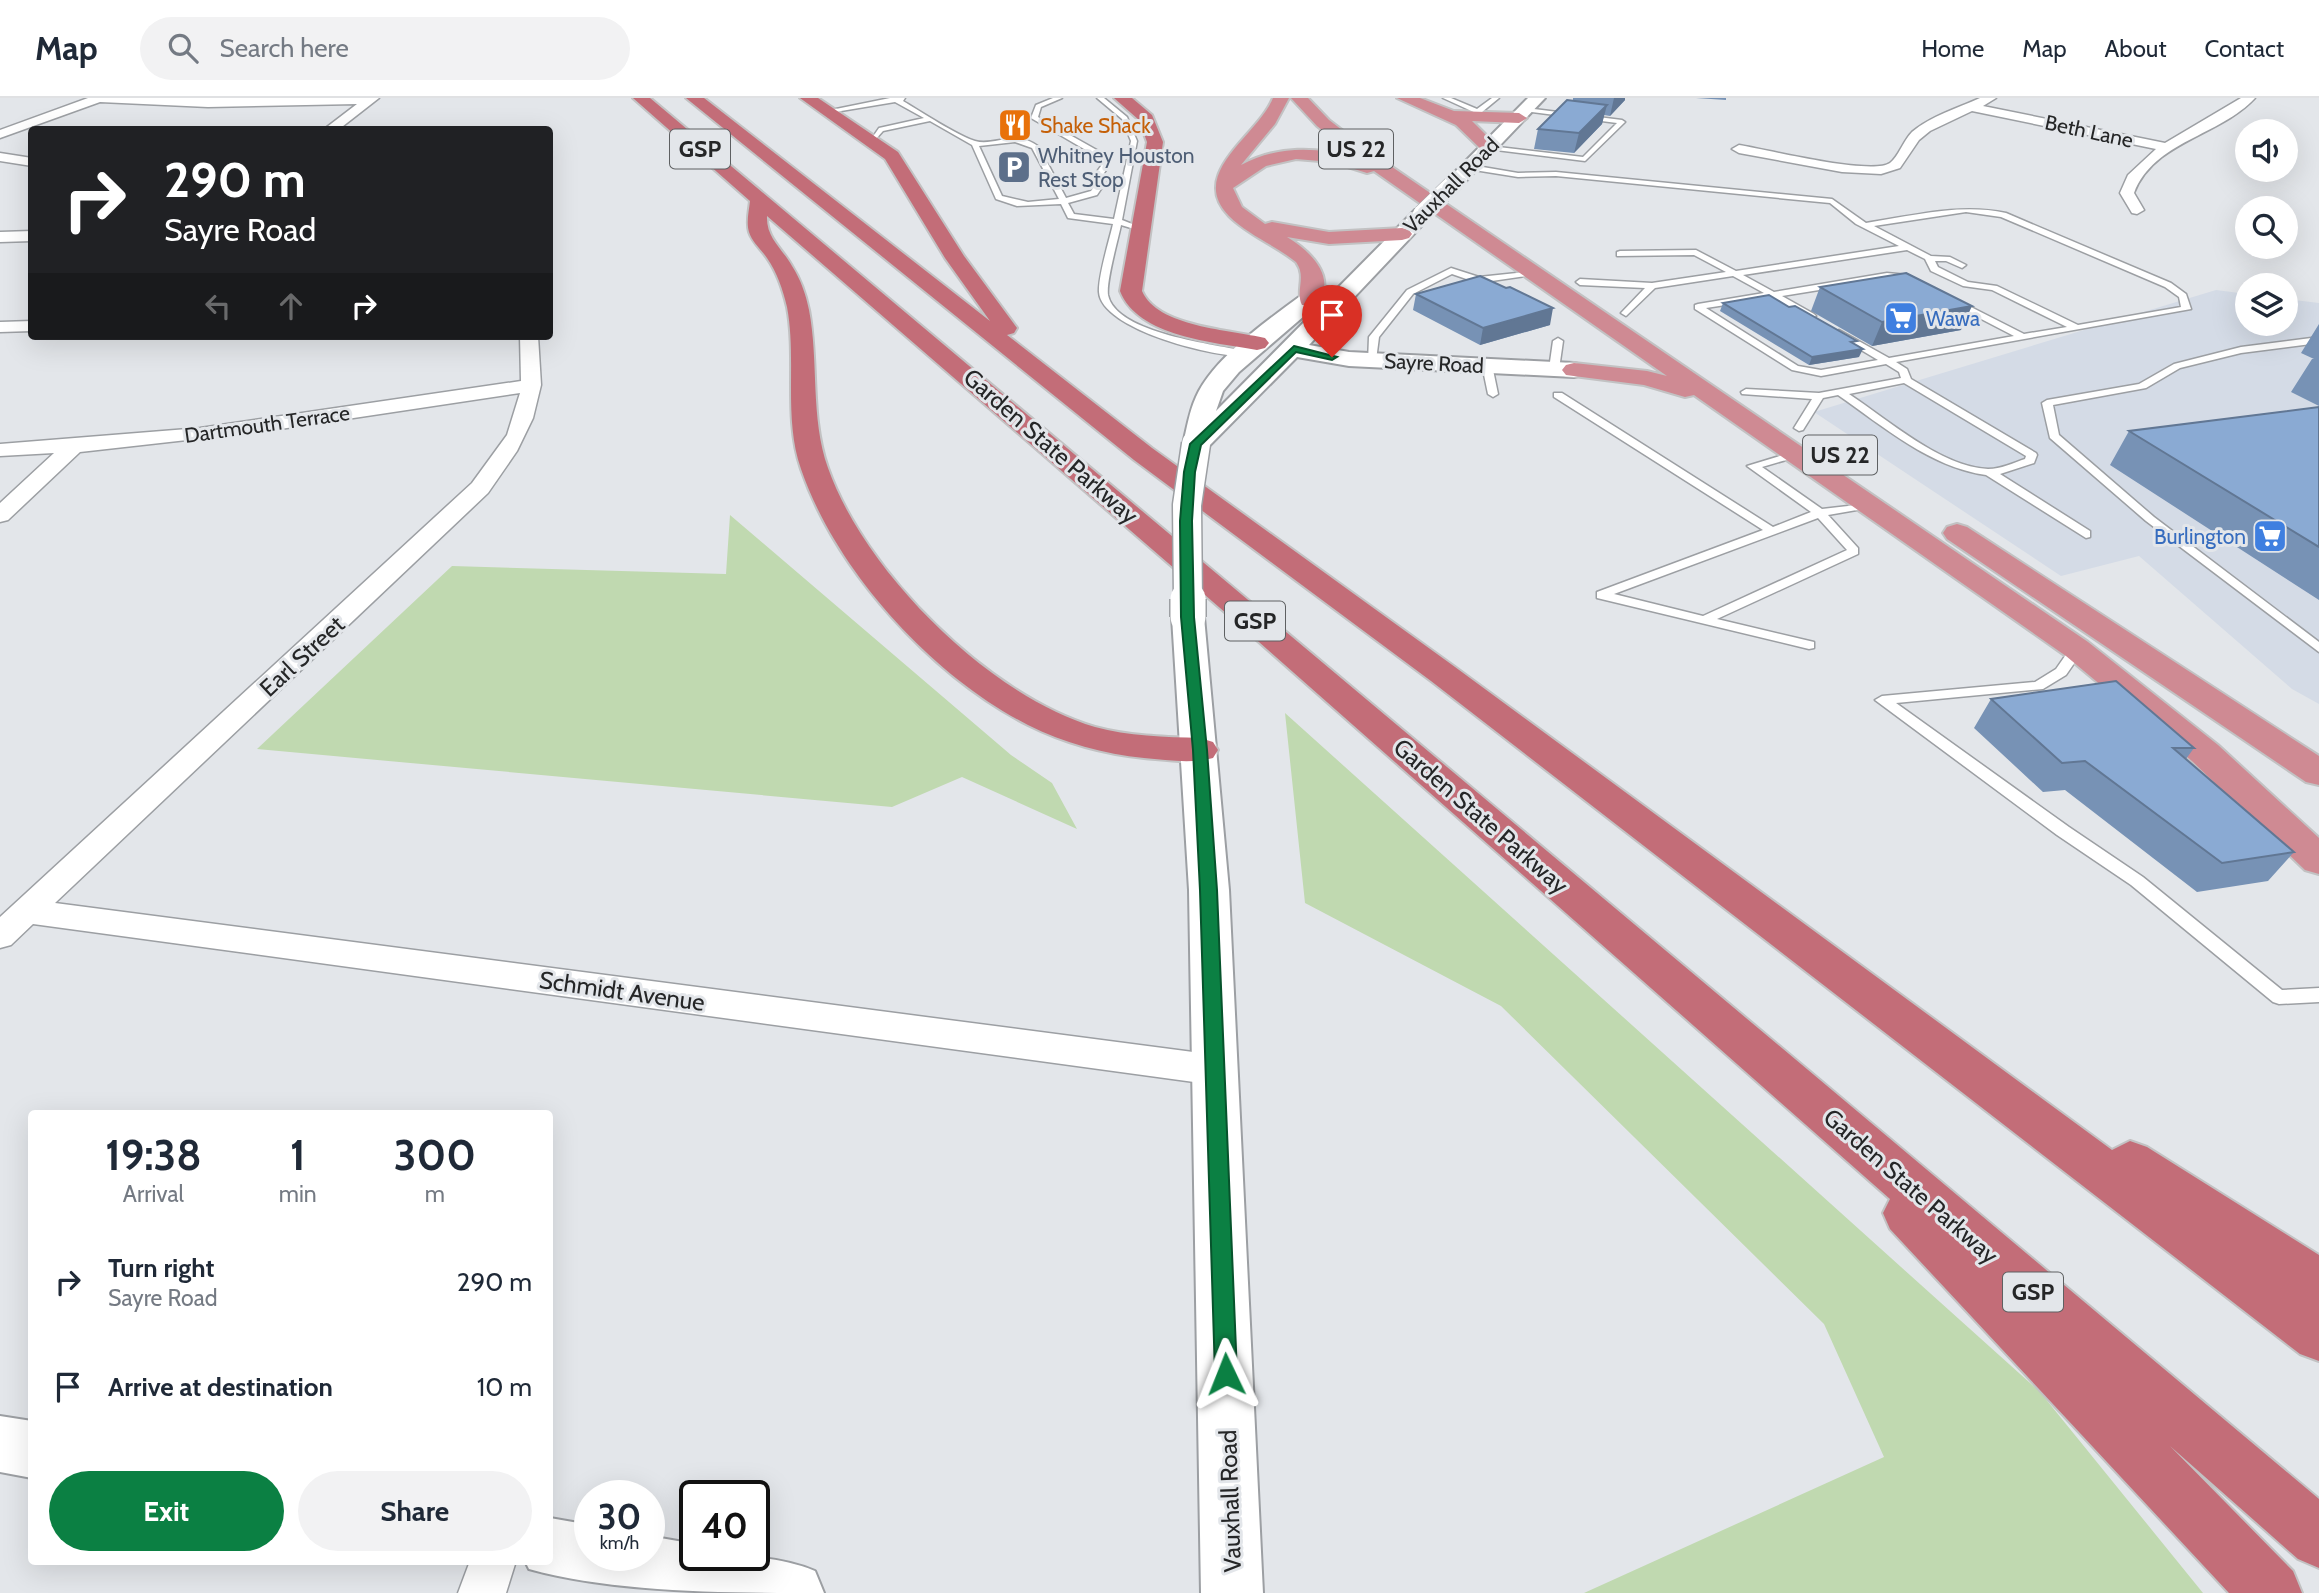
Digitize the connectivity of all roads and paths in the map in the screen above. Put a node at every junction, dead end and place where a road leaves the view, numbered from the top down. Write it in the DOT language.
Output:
graph roads {
  1 [pos="99,98"];
  2 [pos="640,98"];
  3 [pos="694,98"];
  4 [pos="860,98"];
  5 [pos="910,98"];
  6 [pos="1059,98"];
  7 [pos="1100,98"];
  8 [pos="1122,98"];
  9 [pos="1281,98"];
  10 [pos="1299,98"];
  11 [pos="1320,98"];
  12 [pos="1405,98"];
  13 [pos="1446,98"];
  14 [pos="1496,98"];
  15 [pos="1990,98"];
  16 [pos="2249,98"];
  17 [pos="372,99"];
  18 [pos="895,99"];
  19 [pos="872,101"];
  20 [pos="829,104"];
  21 [pos="1971,107"];
  22 [pos="1527,109"];
  23 [pos="1484,114"];
  24 [pos="1454,116"];
  25 [pos="931,119"];
  26 [pos="335,126"];
  27 [pos="0,134"];
  28 [pos="872,140"];
  29 [pos="975,144"];
  30 [pos="2165,147"];
  31 [pos="1490,148"];
  32 [pos="1739,149"];
  33 [pos="0,157"];
  34 [pos="28,161"];
  35 [pos="1471,167"];
  36 [pos="1092,168"];
  37 [pos="1100,173"];
  38 [pos="1224,193"];
  39 [pos="1418,194"];
  40 [pos="760,199"];
  41 [pos="1062,201"];
  42 [pos="2137,210"];
  43 [pos="1071,216"];
  44 [pos="1244,216"];
  45 [pos="1118,223"];
  46 [pos="1866,226"];
  47 [pos="1141,229"];
  48 [pos="1402,234"];
  49 [pos="28,236"];
  50 [pos="0,237"];
  51 [pos="1908,247"];
  52 [pos="1620,254"];
  53 [pos="1929,258"];
  54 [pos="1962,265"];
  55 [pos="1364,272"];
  56 [pos="1535,274"];
  57 [pos="1731,274"];
  58 [pos="1987,277"];
  59 [pos="1652,286"];
  60 [pos="1994,288"];
  61 [pos="1578,292"];
  62 [pos="1772,294"];
  63 [pos="1310,300"];
  64 [pos="1626,313"];
  65 [pos="1818,321"];
  66 [pos="28,326"];
  67 [pos="0,327"];
  68 [pos="1829,327"];
  69 [pos="2077,328"];
  70 [pos="2023,337"];
  71 [pos="529,340"];
  72 [pos="2319,340"];
  73 [pos="1558,341"];
  74 [pos="1252,349"];
  75 [pos="1294,349"];
  76 [pos="1371,360"];
  77 [pos="1886,361"];
  78 [pos="1487,366"];
  79 [pos="1034,367"];
  80 [pos="1564,369"];
  81 [pos="1906,380"];
  82 [pos="532,385"];
  83 [pos="1840,392"];
  84 [pos="1493,394"];
  85 [pos="1249,395"];
  86 [pos="1558,395"];
  87 [pos="1819,396"];
  88 [pos="1735,399"];
  89 [pos="1799,428"];
  90 [pos="1196,444"];
  91 [pos="72,448"];
  92 [pos="0,450"];
  93 [pos="1796,454"];
  94 [pos="1989,472"];
  95 [pos="1877,488"];
  96 [pos="1820,513"];
  97 [pos="0,515"];
  98 [pos="1938,520"];
  99 [pos="1772,531"];
  100 [pos="2086,534"];
  101 [pos="1703,620"];
  102 [pos="1809,645"];
  103 [pos="2319,648"];
  104 [pos="2077,649"];
  105 [pos="2020,688"];
  106 [pos="2053,694"];
  107 [pos="2122,707"];
  108 [pos="2167,721"];
  109 [pos="1200,750"];
  110 [pos="2319,773"];
  111 [pos="2319,860"];
  112 [pos="27,911"];
  113 [pos="0,936"];
  114 [pos="2319,995"];
  115 [pos="1876,998"];
  116 [pos="1747,1045"];
  117 [pos="1216,1070"];
  118 [pos="2319,1284"];
  119 [pos="2319,1335"];
  120 [pos="0,1444"];
  121 [pos="28,1449"];
  122 [pos="2319,1538"];
  123 [pos="553,1548"];
  124 [pos="574,1552"];
  125 [pos="492,1565"];
  126 [pos="665,1569"];
  127 [pos="482,1593"];
  128 [pos="793,1593"];
  129 [pos="1232,1593"];
  130 [pos="2271,1593"];
  1 -- 17 [label="street"];
  1 -- 27 [label="street"];
  2 -- 40 [label="highway, Garden State Parkway / GSP"];
  3 -- 79 [label="highway, Garden State Parkway / GSP"];
  4 -- 19 [label="lane"];
  5 -- 18 [label="lane"];
  6 -- 37 [label="lane"];
  7 -- 45 [label="lane"];
  8 -- 47 [label="highway"];
  9 -- 38 [label="highway"];
  10 -- 39 [label="highway, US 22"];
  11 -- 61 [label="highway, US 22"];
  12 -- 24 [label="highway"];
  13 -- 23 [label="lane"];
  14 -- 23 [label="lane"];
  15 -- 21 [label="street"];
  16 -- 30 [label="street"];
  17 -- 26 [label="street"];
  18 -- 19 [label="lane"];
  18 -- 25 [label="lane"];
  19 -- 20 [label="lane"];
  20 -- 28 [label="highway"];
  21 -- 30 [label="street, Beth Lane"];
  21 -- 32 [label="street"];
  22 -- 23 [label="highway"];
  22 -- 31 [label="street, Vauxhall Road"];
  22 -- 31 [label="lane"];
  23 -- 24 [label="highway"];
  24 -- 31 [label="highway"];
  25 -- 28 [label="lane"];
  25 -- 29 [label="lane"];
  28 -- 79 [label="highway"];
  29 -- 41 [label="lane"];
  29 -- 41 [label="lane"];
  30 -- 42 [label="street"];
  31 -- 35 [label="street, Vauxhall Road"];
  33 -- 34 [label="street"];
  35 -- 46 [label="lane"];
  35 -- 48 [label="street, Vauxhall Road, bridge"];
  36 -- 37 [label="lane"];
  37 -- 41 [label="lane"];
  38 -- 39 [label="highway"];
  38 -- 44 [label="highway"];
  39 -- 56 [label="highway, US 22"];
  40 -- 109 [label="highway"];
  40 -- 116 [label="highway, Garden State Parkway / GSP"];
  41 -- 43 [label="lane"];
  43 -- 45 [label="lane"];
  44 -- 48 [label="highway"];
  44 -- 63 [label="highway"];
  45 -- 47 [label="lane"];
  45 -- 74 [label="lane"];
  46 -- 51 [label="lane"];
  46 -- 69 [label="lane"];
  47 -- 74 [label="highway"];
  48 -- 55 [label="street, Vauxhall Road"];
  49 -- 50 [label="street"];
  51 -- 53 [label="lane"];
  51 -- 57 [label="lane"];
  52 -- 57 [label="lane"];
  53 -- 54 [label="lane"];
  53 -- 60 [label="lane"];
  55 -- 63 [label="street, Vauxhall Road"];
  55 -- 75 [label="street, Vauxhall Road"];
  56 -- 61 [label="highway, US 22"];
  56 -- 76 [label="lane"];
  57 -- 59 [label="lane"];
  57 -- 62 [label="lane"];
  58 -- 60 [label="lane"];
  59 -- 61 [label="lane"];
  59 -- 64 [label="lane"];
  60 -- 69 [label="lane"];
  61 -- 64 [label="highway, US 22"];
  61 -- 80 [label="highway"];
  61 -- 88 [label="highway, US 22"];
  62 -- 65 [label="lane"];
  62 -- 70 [label="lane"];
  62 -- 77 [label="lane"];
  63 -- 74 [label="street, Vauxhall Road"];
  64 -- 88 [label="highway, US 22"];
  66 -- 67 [label="street"];
  68 -- 77 [label="lane"];
  69 -- 70 [label="lane"];
  70 -- 77 [label="lane"];
  71 -- 82 [label="street, Earl Street"];
  72 -- 103 [label="lane"];
  73 -- 80 [label="lane"];
  74 -- 85 [label="street"];
  74 -- 90 [label="street, Vauxhall Road"];
  75 -- 76 [label="street, Sayre Road"];
  75 -- 85 [label="street, Vauxhall Road"];
  76 -- 78 [label="street, Sayre Road"];
  77 -- 81 [label="lane"];
  78 -- 80 [label="street, Sayre Road"];
  78 -- 84 [label="lane"];
  79 -- 115 [label="highway, Garden State Parkway / GSP"];
  80 -- 88 [label="highway"];
  81 -- 83 [label="lane"];
  81 -- 94 [label="lane"];
  82 -- 91 [label="street, Dartmouth Terrace"];
  82 -- 112 [label="street, Earl Street"];
  83 -- 87 [label="lane"];
  83 -- 94 [label="lane"];
  85 -- 90 [label="street, Vauxhall Road"];
  86 -- 99 [label="lane"];
  87 -- 88 [label="lane"];
  87 -- 89 [label="lane"];
  88 -- 89 [label="highway, US 22"];
  88 -- 93 [label="highway, US 22"];
  89 -- 95 [label="highway, US 22"];
  90 -- 109 [label="street, Vauxhall Road, bridge"];
  91 -- 92 [label="street, Dartmouth Terrace"];
  91 -- 97 [label="street"];
  93 -- 95 [label="highway, US 22"];
  93 -- 96 [label="lane"];
  94 -- 100 [label="lane"];
  95 -- 96 [label="lane"];
  95 -- 104 [label="highway, US 22"];
  96 -- 99 [label="lane"];
  96 -- 101 [label="lane"];
  98 -- 110 [label="highway"];
  99 -- 101 [label="lane"];
  101 -- 102 [label="lane"];
  104 -- 105 [label="lane"];
  104 -- 108 [label="highway, US 22"];
  105 -- 106 [label="lane"];
  105 -- 114 [label="lane"];
  107 -- 108 [label="lane"];
  108 -- 111 [label="highway, US 22"];
  109 -- 117 [label="street, Vauxhall Road"];
  112 -- 113 [label="street, Earl Street"];
  112 -- 117 [label="street, Schmidt Avenue"];
  115 -- 118 [label="highway"];
  115 -- 119 [label="highway, Garden State Parkway / GSP"];
  116 -- 122 [label="highway, Garden State Parkway / GSP"];
  116 -- 130 [label="highway"];
  117 -- 129 [label="street, Vauxhall Road"];
  120 -- 121 [label="street"];
  123 -- 124 [label="street"];
  125 -- 127 [label="street"];
  126 -- 128 [label="street"];
}
